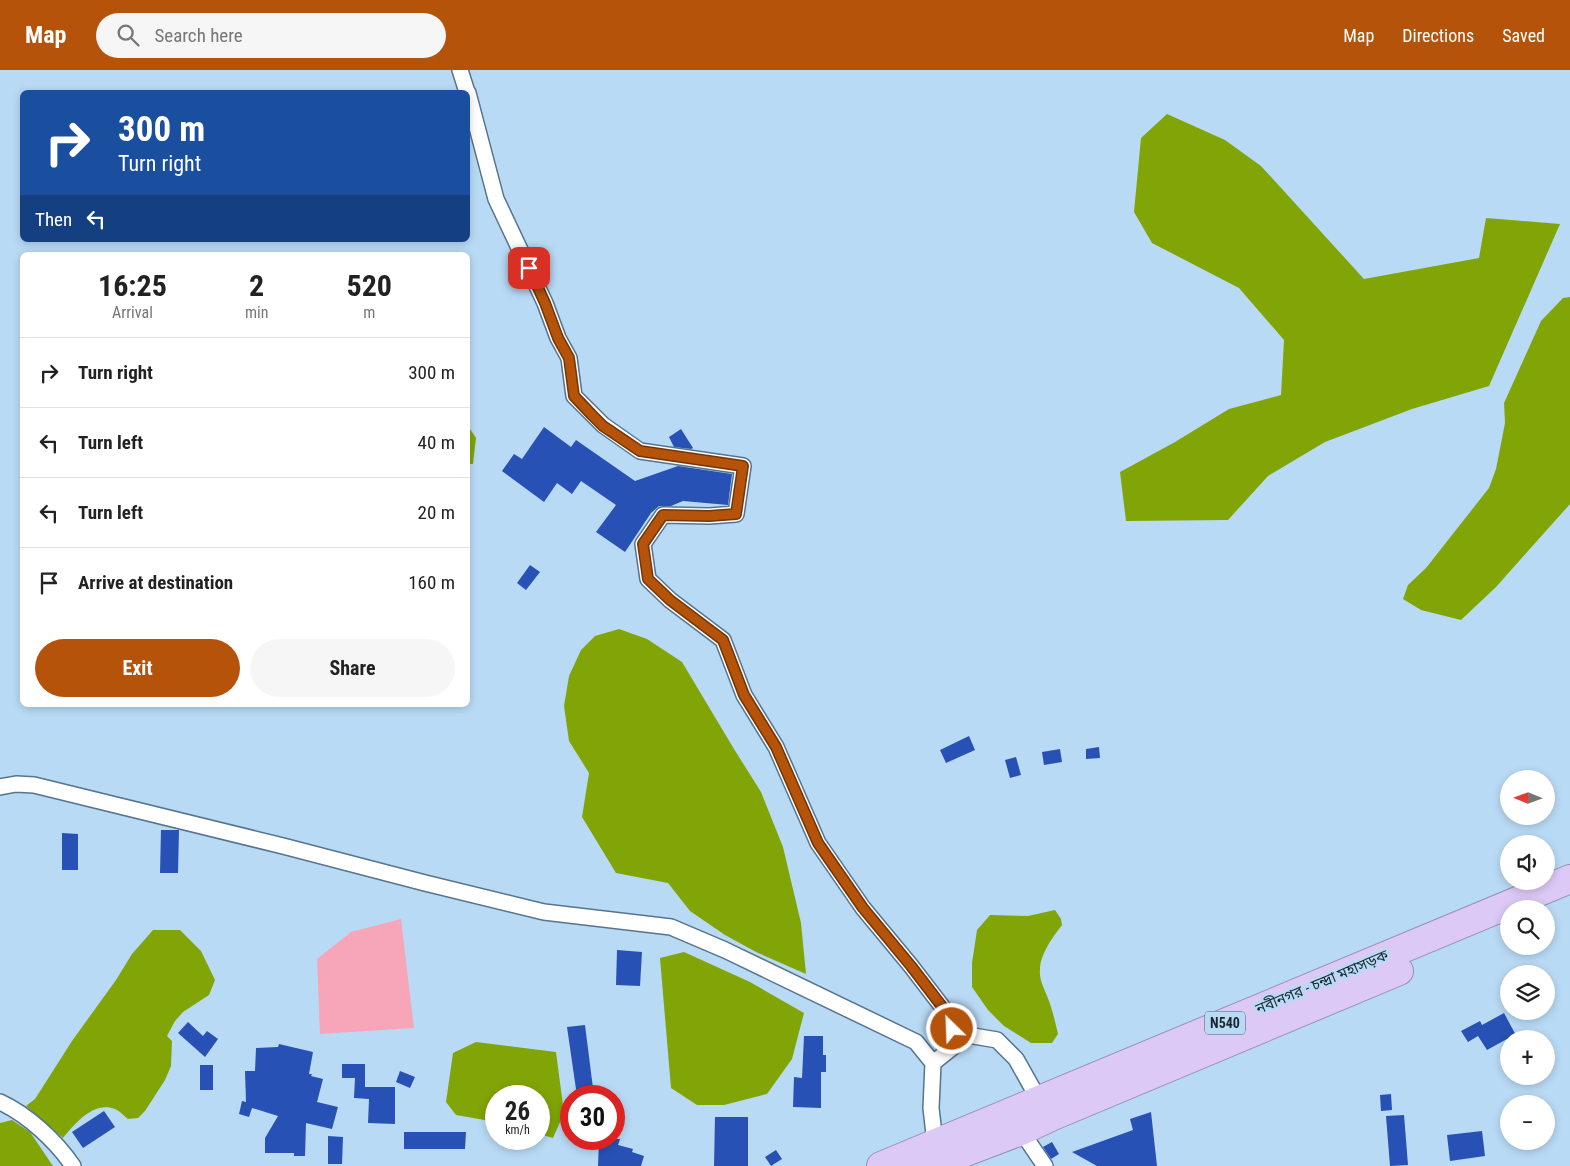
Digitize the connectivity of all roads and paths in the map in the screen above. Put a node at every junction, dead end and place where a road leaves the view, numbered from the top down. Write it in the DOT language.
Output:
graph roads {
  1 [pos="460,70"];
  2 [pos="467,90"];
  3 [pos="470,101"];
  4 [pos="0,787"];
  5 [pos="1570,879"];
  6 [pos="1570,900"];
  7 [pos="1555,906"];
  8 [pos="1500,929"];
  9 [pos="956,1044"];
  10 [pos="933,1063"];
  11 [pos="1039,1100"];
  12 [pos="0,1102"];
  13 [pos="1021,1131"];
  14 [pos="932,1155"];
  15 [pos="73,1166"];
  16 [pos="881,1166"];
  17 [pos="1045,1166"];
  1 -- 2 [label="street"];
  3 -- 9 [label="street"];
  4 -- 10 [label="street"];
  5 -- 11 [label="highway, নবীনগর - চন্দ্রা মহাসড়ক / N540"];
  6 -- 7 [label="highway"];
  8 -- 13 [label="highway, নবীনগর - চন্দ্রা মহাসড়ক / N540"];
  9 -- 10 [label="street"];
  9 -- 11 [label="street"];
  10 -- 14 [label="street"];
  11 -- 14 [label="highway, নবীনগর - চন্দ্রা মহাসড়ক / N540"];
  12 -- 15 [label="street"];
  13 -- 14 [label="highway, নবীনগর - চন্দ্রা মহাসড়ক / N540"];
  13 -- 17 [label="street"];
  14 -- 16 [label="highway, নবীনগর - চন্দ্রা মহাসড়ক / N540"];
}
